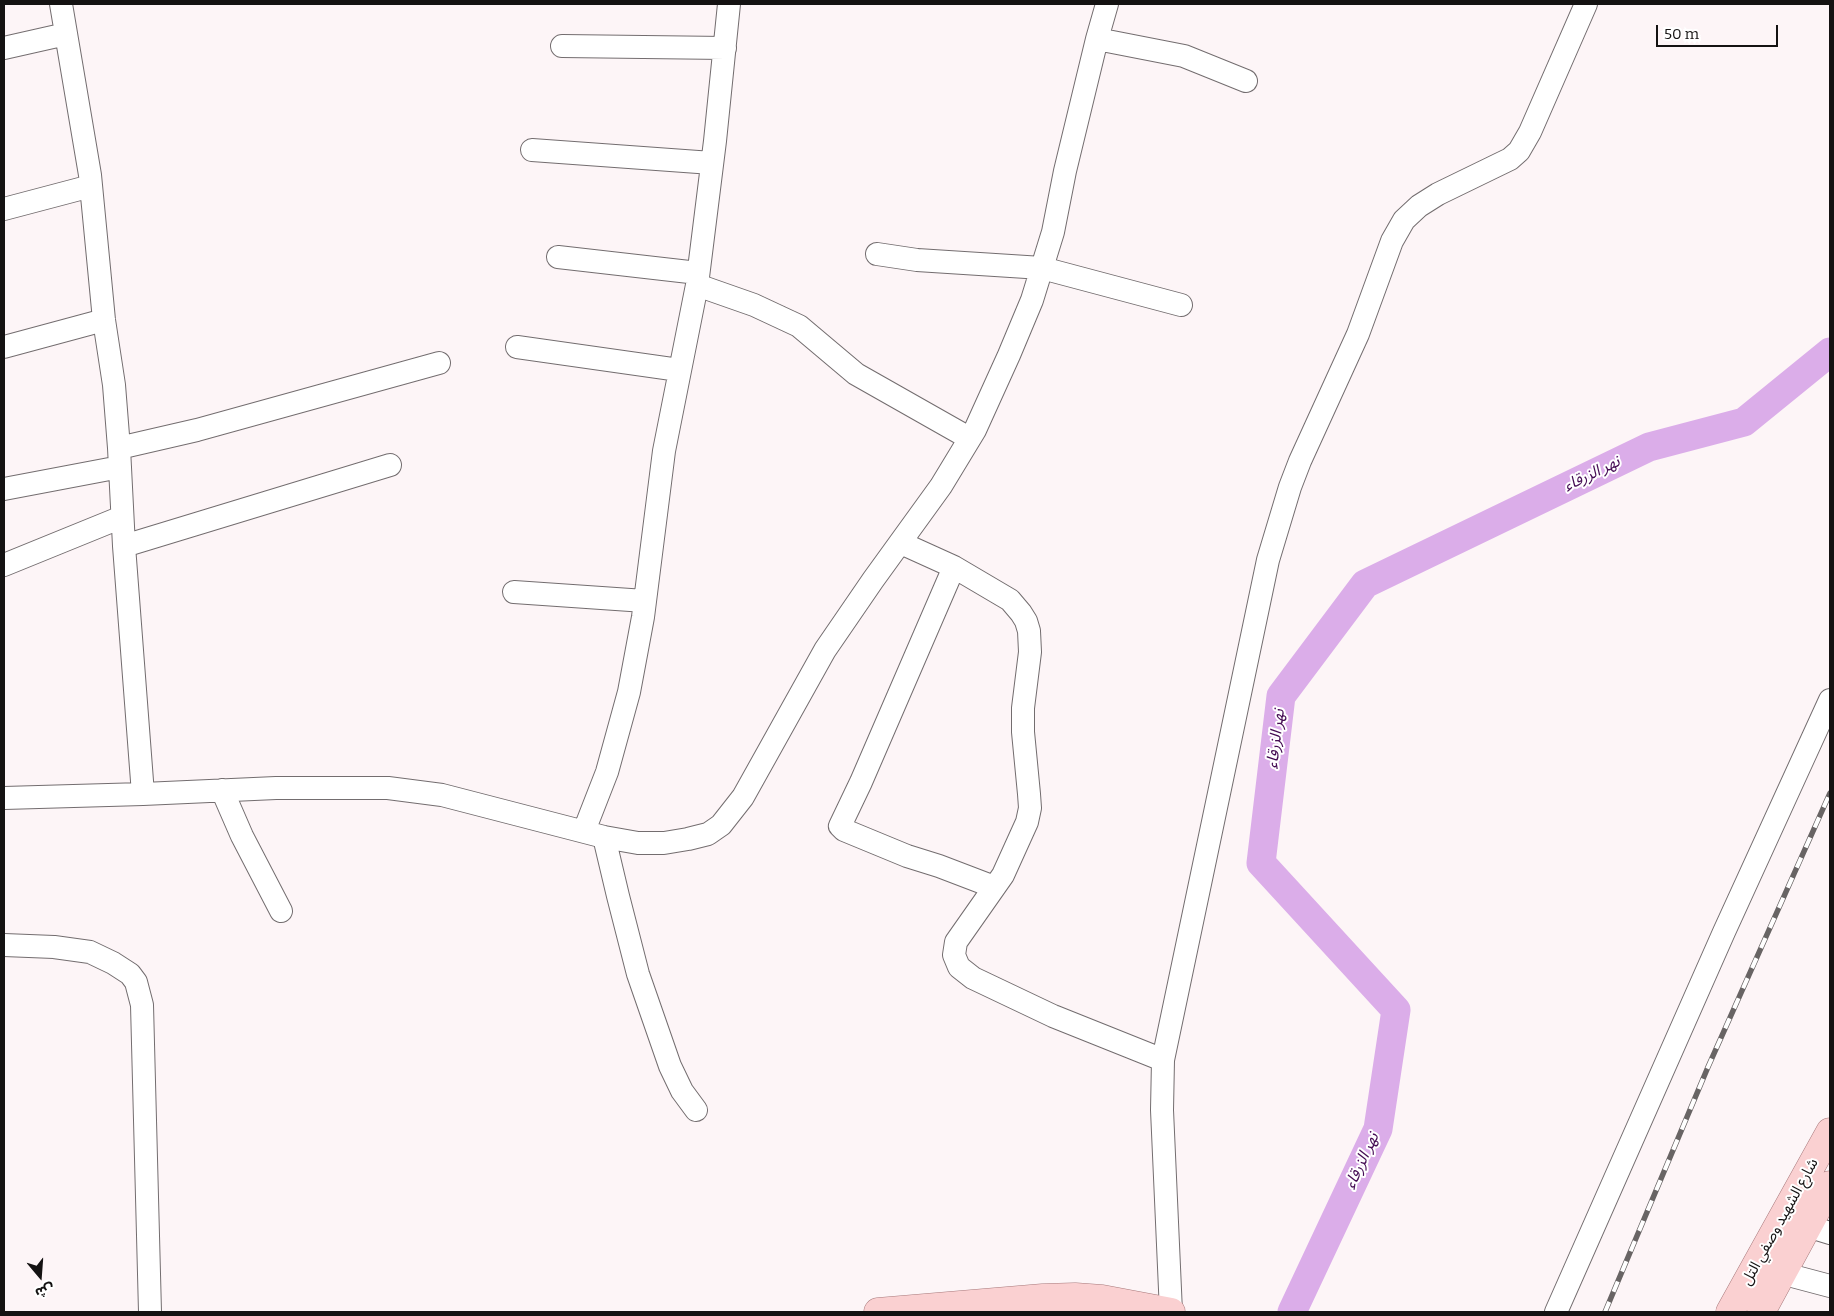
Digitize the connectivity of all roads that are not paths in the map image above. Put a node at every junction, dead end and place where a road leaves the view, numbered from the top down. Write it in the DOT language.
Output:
graph roads {
  1 [pos="61,4"];
  2 [pos="730,4"];
  3 [pos="1107,4"];
  4 [pos="1586,4"];
  5 [pos="66,34"];
  6 [pos="1097,39"];
  7 [pos="562,46"];
  8 [pos="4,48"];
  9 [pos="724,48"];
  10 [pos="1246,81"];
  11 [pos="532,150"];
  12 [pos="712,163"];
  13 [pos="91,186"];
  14 [pos="4,209"];
  15 [pos="878,254"];
  16 [pos="558,257"];
  17 [pos="1042,268"];
  18 [pos="697,279"];
  19 [pos="1181,305"];
  20 [pos="104,320"];
  21 [pos="4,347"];
  22 [pos="517,347"];
  23 [pos="439,363"];
  24 [pos="679,370"];
  25 [pos="969,438"];
  26 [pos="119,457"];
  27 [pos="390,465"];
  28 [pos="4,489"];
  29 [pos="122,517"];
  30 [pos="901,543"];
  31 [pos="124,546"];
  32 [pos="4,565"];
  33 [pos="954,567"];
  34 [pos="514,592"];
  35 [pos="645,601"];
  36 [pos="1830,700"];
  37 [pos="222,790"];
  38 [pos="143,794"];
  39 [pos="4,798"];
  40 [pos="594,834"];
  41 [pos="994,887"];
  42 [pos="282,911"];
  43 [pos="4,945"];
  44 [pos="1163,1060"];
  45 [pos="696,1110"];
  46 [pos="1830,1132"];
  47 [pos="1830,1185"];
  48 [pos="1819,1229"];
  49 [pos="1782,1273"];
  50 [pos="1830,1286"];
  51 [pos="150,1312"];
  52 [pos="878,1312"];
  53 [pos="1171,1312"];
  54 [pos="1556,1312"];
  55 [pos="1730,1312"];
  56 [pos="1761,1312"];
  1 -- 5 [label="street"];
  2 -- 9 [label="street"];
  3 -- 6 [label="street"];
  4 -- 44 [label="street"];
  5 -- 8 [label="street"];
  5 -- 13 [label="street"];
  6 -- 10 [label="street"];
  6 -- 17 [label="street"];
  7 -- 9 [label="street"];
  9 -- 12 [label="street"];
  11 -- 12 [label="street"];
  12 -- 18 [label="street"];
  13 -- 14 [label="street"];
  13 -- 20 [label="street"];
  15 -- 17 [label="street"];
  16 -- 18 [label="street"];
  17 -- 19 [label="street"];
  17 -- 25 [label="street"];
  18 -- 24 [label="street"];
  18 -- 25 [label="street"];
  20 -- 21 [label="street"];
  20 -- 26 [label="street"];
  22 -- 24 [label="street"];
  23 -- 26 [label="street"];
  24 -- 35 [label="street"];
  25 -- 30 [label="street"];
  26 -- 28 [label="street"];
  26 -- 29 [label="street"];
  27 -- 31 [label="street"];
  29 -- 31 [label="street"];
  29 -- 32 [label="street"];
  30 -- 33 [label="street"];
  30 -- 40 [label="street"];
  31 -- 38 [label="street"];
  33 -- 41 [label="street"];
  33 -- 41 [label="street"];
  34 -- 35 [label="street"];
  35 -- 40 [label="street"];
  36 -- 54 [label="street"];
  37 -- 38 [label="street"];
  37 -- 40 [label="street"];
  37 -- 42 [label="street"];
  38 -- 39 [label="street"];
  40 -- 45 [label="street"];
  41 -- 44 [label="street"];
  43 -- 51 [label="street"];
  44 -- 53 [label="street"];
  46 -- 55 [label="main road, شارع الشهيد وصفي التل"];
  47 -- 48 [label="main road, شارع الشهيد وصفي التل"];
  48 -- 49 [label="main road, شارع الشهيد وصفي التل"];
  49 -- 50 [label="street"];
  49 -- 56 [label="main road, شارع الشهيد وصفي التل"];
  52 -- 53 [label="main road"];
}
